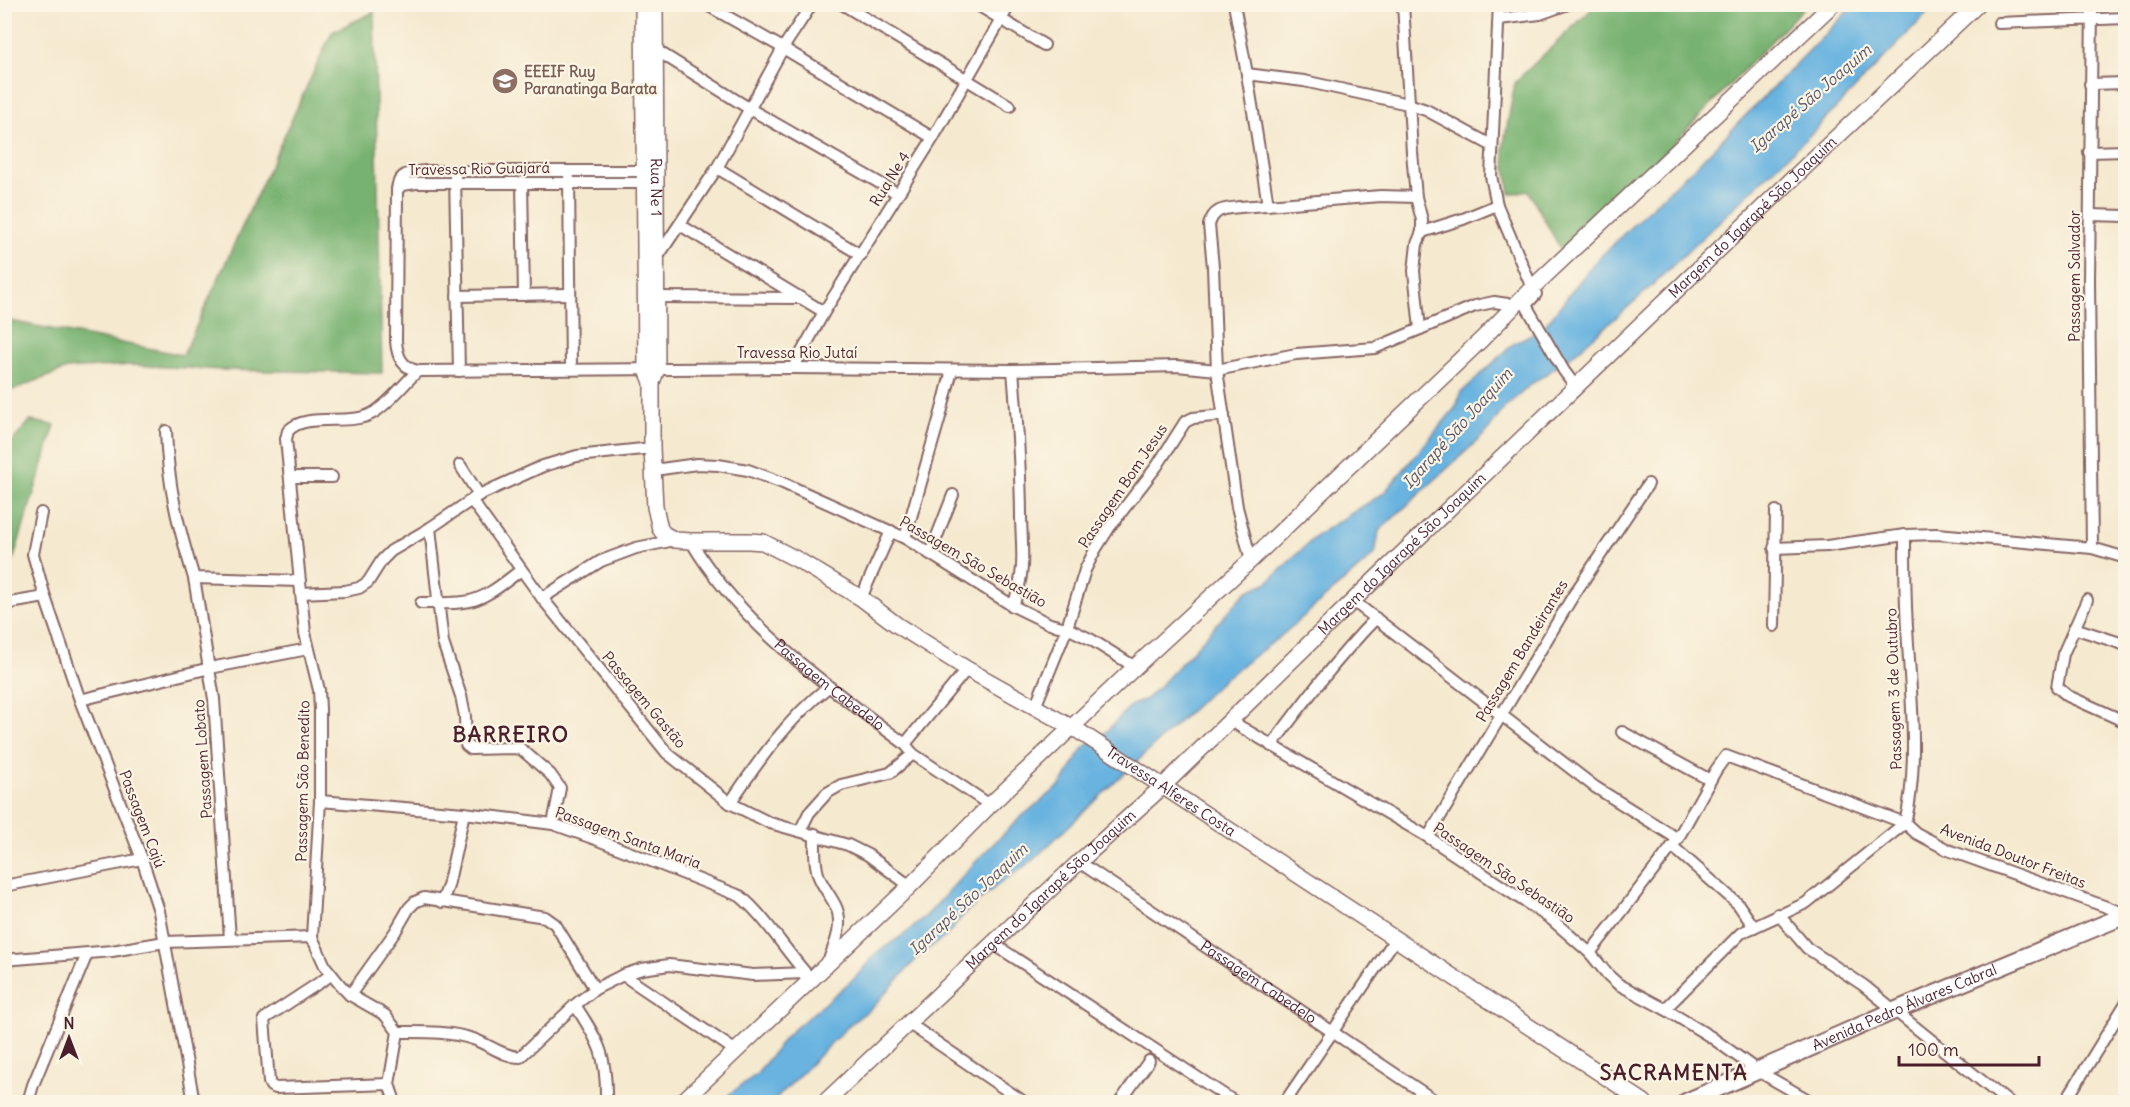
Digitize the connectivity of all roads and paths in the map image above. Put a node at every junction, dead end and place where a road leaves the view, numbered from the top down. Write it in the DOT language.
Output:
graph roads {
  1 [pos="643,4"];
  2 [pos="655,4"];
  3 [pos="705,4"];
  4 [pos="812,4"];
  5 [pos="842,4"];
  6 [pos="976,4"];
  7 [pos="1010,4"];
  8 [pos="1234,4"];
  9 [pos="1403,4"];
  10 [pos="1499,4"];
  11 [pos="1568,4"];
  12 [pos="1833,4"];
  13 [pos="1978,4"];
  14 [pos="2092,4"];
  15 [pos="2126,18"];
  16 [pos="1499,19"];
  17 [pos="1001,20"];
  18 [pos="2091,20"];
  19 [pos="1998,23"];
  20 [pos="1044,45"];
  21 [pos="783,48"];
  22 [pos="656,50"];
  23 [pos="1247,74"];
  24 [pos="967,79"];
  25 [pos="2126,83"];
  26 [pos="2090,84"];
  27 [pos="1408,104"];
  28 [pos="1010,106"];
  29 [pos="750,109"];
  30 [pos="933,138"];
  31 [pos="1491,145"];
  32 [pos="2126,151"];
  33 [pos="2090,152"];
  34 [pos="717,168"];
  35 [pos="455,171"];
  36 [pos="570,171"];
  37 [pos="649,177"];
  38 [pos="519,179"];
  39 [pos="456,183"];
  40 [pos="569,183"];
  41 [pos="397,190"];
  42 [pos="897,194"];
  43 [pos="1416,197"];
  44 [pos="1497,204"];
  45 [pos="1268,205"];
  46 [pos="2090,215"];
  47 [pos="2126,216"];
  48 [pos="680,225"];
  49 [pos="1422,232"];
  50 [pos="861,255"];
  51 [pos="657,258"];
  52 [pos="1545,276"];
  53 [pos="1532,288"];
  54 [pos="570,294"];
  55 [pos="524,295"];
  56 [pos="457,296"];
  57 [pos="657,297"];
  58 [pos="801,298"];
  59 [pos="1515,305"];
  60 [pos="824,312"];
  61 [pos="1420,329"];
  62 [pos="793,368"];
  63 [pos="571,369"];
  64 [pos="952,370"];
  65 [pos="1013,370"];
  66 [pos="1216,370"];
  67 [pos="418,371"];
  68 [pos="459,371"];
  69 [pos="652,373"];
  70 [pos="1576,387"];
  71 [pos="1224,415"];
  72 [pos="166,431"];
  73 [pos="652,448"];
  74 [pos="460,465"];
  75 [pos="654,470"];
  76 [pos="290,477"];
  77 [pos="332,477"];
  78 [pos="1648,484"];
  79 [pos="953,495"];
  80 [pos="476,498"];
  81 [pos="1776,511"];
  82 [pos="41,513"];
  83 [pos="430,528"];
  84 [pos="891,531"];
  85 [pos="1905,535"];
  86 [pos="904,538"];
  87 [pos="675,540"];
  88 [pos="691,542"];
  89 [pos="1774,548"];
  90 [pos="2092,548"];
  91 [pos="930,554"];
  92 [pos="2126,558"];
  93 [pos="1251,561"];
  94 [pos="521,570"];
  95 [pos="194,578"];
  96 [pos="300,581"];
  97 [pos="301,593"];
  98 [pos="45,597"];
  99 [pos="542,598"];
  100 [pos="861,598"];
  101 [pos="2087,600"];
  102 [pos="1353,601"];
  103 [pos="421,603"];
  104 [pos="438,603"];
  105 [pos="4,604"];
  106 [pos="1013,606"];
  107 [pos="1376,618"];
  108 [pos="1774,626"];
  109 [pos="2074,627"];
  110 [pos="1067,628"];
  111 [pos="2126,645"];
  112 [pos="308,649"];
  113 [pos="1135,667"];
  114 [pos="210,668"];
  115 [pos="967,669"];
  116 [pos="828,687"];
  117 [pos="80,700"];
  118 [pos="1035,707"];
  119 [pos="1501,715"];
  120 [pos="1229,720"];
  121 [pos="2126,722"];
  122 [pos="1076,730"];
  123 [pos="1622,732"];
  124 [pos="904,744"];
  125 [pos="1271,746"];
  126 [pos="913,754"];
  127 [pos="1710,780"];
  128 [pos="1159,785"];
  129 [pos="320,801"];
  130 [pos="730,803"];
  131 [pos="990,805"];
  132 [pos="464,813"];
  133 [pos="1905,823"];
  134 [pos="553,824"];
  135 [pos="800,831"];
  136 [pos="814,834"];
  137 [pos="1428,837"];
  138 [pos="1675,842"];
  139 [pos="142,859"];
  140 [pos="1079,862"];
  141 [pos="4,886"];
  142 [pos="910,886"];
  143 [pos="442,902"];
  144 [pos="1778,914"];
  145 [pos="2126,915"];
  146 [pos="1754,927"];
  147 [pos="312,937"];
  148 [pos="1396,938"];
  149 [pos="230,939"];
  150 [pos="165,942"];
  151 [pos="992,943"];
  152 [pos="1590,953"];
  153 [pos="87,954"];
  154 [pos="4,960"];
  155 [pos="828,963"];
  156 [pos="331,975"];
  157 [pos="623,975"];
  158 [pos="808,976"];
  159 [pos="595,989"];
  160 [pos="350,995"];
  161 [pos="2126,1003"];
  162 [pos="575,1005"];
  163 [pos="1665,1009"];
  164 [pos="1894,1011"];
  165 [pos="908,1023"];
  166 [pos="398,1032"];
  167 [pos="1333,1033"];
  168 [pos="736,1051"];
  169 [pos="1149,1061"];
  170 [pos="1758,1071"];
  171 [pos="389,1084"];
  172 [pos="28,1102"];
  173 [pos="194,1102"];
  174 [pos="394,1102"];
  175 [pos="606,1102"];
  176 [pos="682,1102"];
  177 [pos="825,1102"];
  178 [pos="1024,1102"];
  179 [pos="1120,1102"];
  180 [pos="1235,1102"];
  181 [pos="1285,1102"];
  182 [pos="1437,1102"];
  183 [pos="1644,1102"];
  184 [pos="1686,1102"];
  185 [pos="1812,1102"];
  186 [pos="2007,1102"];
  187 [pos="2065,1102"];
  1 -- 37 [label="street, Rua Ne 1"];
  2 -- 22 [label="street, Rua Ne 1"];
  3 -- 21 [label="street"];
  4 -- 21 [label="street"];
  5 -- 24 [label="street"];
  6 -- 17 [label="street"];
  7 -- 17 [label="street, Rua Ne 4"];
  8 -- 23 [label="street"];
  9 -- 27 [label="street"];
  10 -- 16 [label="street"];
  11 -- 16 [label="street"];
  12 -- 52 [label="street"];
  13 -- 70 [label="street, Margem do Igarapé São Joaquim"];
  14 -- 18 [label="street, Passagem Salvador"];
  15 -- 18 [label="street"];
  16 -- 31 [label="street"];
  17 -- 20 [label="street"];
  17 -- 24 [label="street, Rua Ne 4"];
  18 -- 19 [label="street"];
  18 -- 26 [label="street, Passagem Salvador"];
  21 -- 29 [label="street"];
  21 -- 30 [label="street"];
  22 -- 29 [label="street"];
  22 -- 37 [label="street, Rua Ne 1"];
  23 -- 27 [label="street"];
  23 -- 45 [label="street"];
  24 -- 28 [label="street"];
  24 -- 30 [label="street, Rua Ne 4"];
  25 -- 26 [label="street"];
  26 -- 33 [label="street, Passagem Salvador"];
  27 -- 31 [label="street"];
  27 -- 43 [label="street"];
  29 -- 34 [label="street"];
  29 -- 42 [label="street"];
  30 -- 42 [label="street, Rua Ne 4"];
  31 -- 44 [label="street"];
  32 -- 33 [label="street"];
  33 -- 46 [label="street, Passagem Salvador"];
  34 -- 48 [label="street"];
  34 -- 50 [label="street"];
  35 -- 38 [label="street, Travessa Rio Guajará"];
  35 -- 39 [label="street"];
  35 -- 41 [label="street, Travessa Rio Guajará"];
  36 -- 37 [label="street, Travessa Rio Guajará"];
  36 -- 38 [label="street, Travessa Rio Guajará"];
  36 -- 40 [label="street"];
  37 -- 40 [label="street, Travessa Rio Guajará"];
  37 -- 51 [label="street, Rua Ne 1"];
  37 -- 69 [label="street, Rua Ne 1"];
  38 -- 39 [label="street, Travessa Rio Guajará"];
  38 -- 40 [label="street, Travessa Rio Guajará"];
  38 -- 55 [label="street"];
  39 -- 41 [label="street, Travessa Rio Guajará"];
  39 -- 56 [label="street"];
  40 -- 54 [label="street"];
  41 -- 67 [label="street"];
  42 -- 50 [label="street, Rua Ne 4"];
  43 -- 45 [label="street"];
  43 -- 49 [label="street"];
  44 -- 49 [label="street"];
  44 -- 53 [label="street"];
  45 -- 66 [label="street"];
  46 -- 47 [label="street"];
  46 -- 90 [label="street, Passagem Salvador"];
  48 -- 51 [label="street"];
  48 -- 58 [label="street"];
  49 -- 61 [label="street"];
  50 -- 60 [label="street, Rua Ne 4"];
  51 -- 57 [label="street, Rua Ne 1"];
  52 -- 53 [label="street"];
  52 -- 70 [label="street"];
  53 -- 59 [label="street"];
  54 -- 55 [label="street"];
  54 -- 63 [label="street"];
  55 -- 56 [label="street"];
  56 -- 68 [label="street"];
  57 -- 58 [label="street"];
  57 -- 69 [label="street, Rua Ne 1"];
  58 -- 60 [label="street"];
  59 -- 61 [label="street, Travessa Rio Jutaí"];
  59 -- 93 [label="street"];
  60 -- 62 [label="street, Rua Ne 4"];
  61 -- 66 [label="street, Travessa Rio Jutaí"];
  62 -- 64 [label="street, Travessa Rio Jutaí"];
  62 -- 69 [label="street, Travessa Rio Jutaí"];
  63 -- 68 [label="street, Travessa Rio Jutaí"];
  63 -- 69 [label="street, Travessa Rio Jutaí"];
  64 -- 65 [label="street, Travessa Rio Jutaí"];
  64 -- 86 [label="street"];
  65 -- 66 [label="street, Travessa Rio Jutaí"];
  65 -- 106 [label="street"];
  66 -- 71 [label="street"];
  67 -- 68 [label="street, Travessa Rio Jutaí"];
  67 -- 76 [label="street, Passagem São Benedito"];
  69 -- 73 [label="street"];
  70 -- 102 [label="street, Margem do Igarapé São Joaquim"];
  71 -- 93 [label="street"];
  71 -- 110 [label="street, Passagem Bom Jesus"];
  72 -- 95 [label="street, Passagem Lobato"];
  73 -- 75 [label="street"];
  73 -- 80 [label="street"];
  74 -- 80 [label="street, Passagem Gastão"];
  75 -- 84 [label="street, Passagem São Sebastião"];
  75 -- 87 [label="street"];
  76 -- 77 [label="street"];
  76 -- 96 [label="street, Passagem São Benedito"];
  78 -- 119 [label="street, Passagem Bandeirantes"];
  79 -- 91 [label="street"];
  80 -- 83 [label="street"];
  80 -- 94 [label="street, Passagem Gastão"];
  81 -- 89 [label="street"];
  82 -- 98 [label="street, Passagem Cajú"];
  83 -- 97 [label="street"];
  83 -- 104 [label="street"];
  84 -- 86 [label="street, Passagem São Sebastião"];
  84 -- 100 [label="street"];
  85 -- 89 [label="street"];
  85 -- 90 [label="street"];
  85 -- 133 [label="street, Passagem 3 de Outubro"];
  86 -- 91 [label="street, Passagem São Sebastião"];
  87 -- 88 [label="street, Travessa Alferes Costa"];
  87 -- 99 [label="street"];
  88 -- 100 [label="street, Travessa Alferes Costa"];
  88 -- 116 [label="street, Passagem Cabedelo"];
  89 -- 108 [label="street"];
  90 -- 92 [label="street"];
  91 -- 106 [label="street, Passagem São Sebastião"];
  93 -- 113 [label="street"];
  94 -- 99 [label="street, Passagem Gastão"];
  94 -- 104 [label="street"];
  95 -- 96 [label="street"];
  95 -- 114 [label="street, Passagem Lobato"];
  96 -- 97 [label="street, Passagem São Benedito"];
  97 -- 112 [label="street, Passagem São Benedito"];
  98 -- 105 [label="street"];
  98 -- 117 [label="street, Passagem Cajú"];
  99 -- 130 [label="street, Passagem Gastão"];
  100 -- 115 [label="street, Travessa Alferes Costa"];
  101 -- 109 [label="street"];
  102 -- 107 [label="street"];
  102 -- 120 [label="street, Margem do Igarapé São Joaquim"];
  103 -- 104 [label="street"];
  104 -- 134 [label="street"];
  106 -- 110 [label="street, Passagem São Sebastião"];
  107 -- 119 [label="street"];
  107 -- 125 [label="street"];
  109 -- 111 [label="street"];
  109 -- 121 [label="street"];
  110 -- 113 [label="street, Passagem São Sebastião"];
  110 -- 118 [label="street, Passagem Bom Jesus"];
  112 -- 114 [label="street"];
  112 -- 129 [label="street, Passagem São Benedito"];
  113 -- 122 [label="street"];
  114 -- 117 [label="street"];
  114 -- 149 [label="street, Passagem Lobato"];
  115 -- 118 [label="street, Travessa Alferes Costa"];
  115 -- 124 [label="street"];
  116 -- 124 [label="street, Passagem Cabedelo"];
  116 -- 130 [label="street"];
  117 -- 139 [label="street, Passagem Cajú"];
  118 -- 122 [label="street, Travessa Alferes Costa"];
  119 -- 137 [label="street, Passagem Bandeirantes"];
  119 -- 138 [label="street"];
  120 -- 125 [label="street, Passagem São Sebastião"];
  120 -- 128 [label="street, Margem do Igarapé São Joaquim"];
  122 -- 128 [label="street, Travessa Alferes Costa"];
  122 -- 131 [label="street"];
  123 -- 127 [label="street"];
  124 -- 126 [label="street, Passagem Cabedelo"];
  125 -- 137 [label="street, Passagem São Sebastião"];
  126 -- 131 [label="street, Passagem Cabedelo"];
  126 -- 135 [label="street"];
  127 -- 133 [label="street, Avenida Doutor Freitas"];
  127 -- 138 [label="street"];
  128 -- 140 [label="street, Margem do Igarapé São Joaquim"];
  128 -- 148 [label="street, Travessa Alferes Costa"];
  129 -- 132 [label="street, Passagem Santa Maria"];
  129 -- 147 [label="street, Passagem São Benedito"];
  130 -- 135 [label="street, Passagem Gastão"];
  131 -- 142 [label="street"];
  132 -- 134 [label="street, Passagem Santa Maria"];
  132 -- 143 [label="street"];
  133 -- 144 [label="street"];
  133 -- 145 [label="street, Avenida Doutor Freitas"];
  134 -- 158 [label="street, Passagem Santa Maria"];
  135 -- 136 [label="street, Passagem Gastão"];
  136 -- 142 [label="street, Passagem Gastão"];
  136 -- 155 [label="street"];
  137 -- 152 [label="street, Passagem São Sebastião"];
  138 -- 146 [label="street"];
  138 -- 152 [label="street"];
  139 -- 141 [label="street"];
  139 -- 150 [label="street, Passagem Cajú"];
  140 -- 151 [label="street, Margem do Igarapé São Joaquim"];
  140 -- 167 [label="street, Passagem Cabedelo"];
  142 -- 155 [label="street"];
  143 -- 159 [label="street"];
  143 -- 160 [label="street"];
  144 -- 146 [label="street"];
  144 -- 164 [label="street"];
  145 -- 164 [label="main road, Avenida Pedro Álvares Cabral"];
  146 -- 163 [label="street"];
  147 -- 149 [label="street"];
  147 -- 156 [label="street, Passagem São Benedito"];
  148 -- 167 [label="street"];
  148 -- 183 [label="street, Travessa Alferes Costa"];
  149 -- 150 [label="street"];
  150 -- 153 [label="street"];
  150 -- 173 [label="street, Passagem Cajú"];
  151 -- 165 [label="street, Margem do Igarapé São Joaquim"];
  151 -- 180 [label="street"];
  152 -- 163 [label="street, Passagem São Sebastião"];
  153 -- 154 [label="street"];
  153 -- 172 [label="street"];
  155 -- 158 [label="street"];
  156 -- 160 [label="street, Passagem São Benedito"];
  156 -- 171 [label="street"];
  157 -- 158 [label="street"];
  157 -- 159 [label="street"];
  157 -- 168 [label="street"];
  158 -- 168 [label="street"];
  159 -- 162 [label="street"];
  160 -- 166 [label="street, Passagem São Benedito"];
  161 -- 187 [label="street"];
  162 -- 166 [label="street"];
  162 -- 175 [label="street"];
  163 -- 170 [label="street, Passagem São Sebastião"];
  164 -- 170 [label="main road, Avenida Pedro Álvares Cabral"];
  164 -- 186 [label="street"];
  165 -- 177 [label="street, Margem do Igarapé São Joaquim"];
  165 -- 178 [label="street"];
  166 -- 171 [label="street"];
  167 -- 181 [label="street"];
  167 -- 182 [label="street, Passagem Cabedelo"];
  168 -- 176 [label="street"];
  169 -- 179 [label="street"];
  170 -- 184 [label="main road, Avenida Pedro Álvares Cabral"];
  170 -- 185 [label="street, Passagem São Sebastião"];
  171 -- 174 [label="street"];
}
